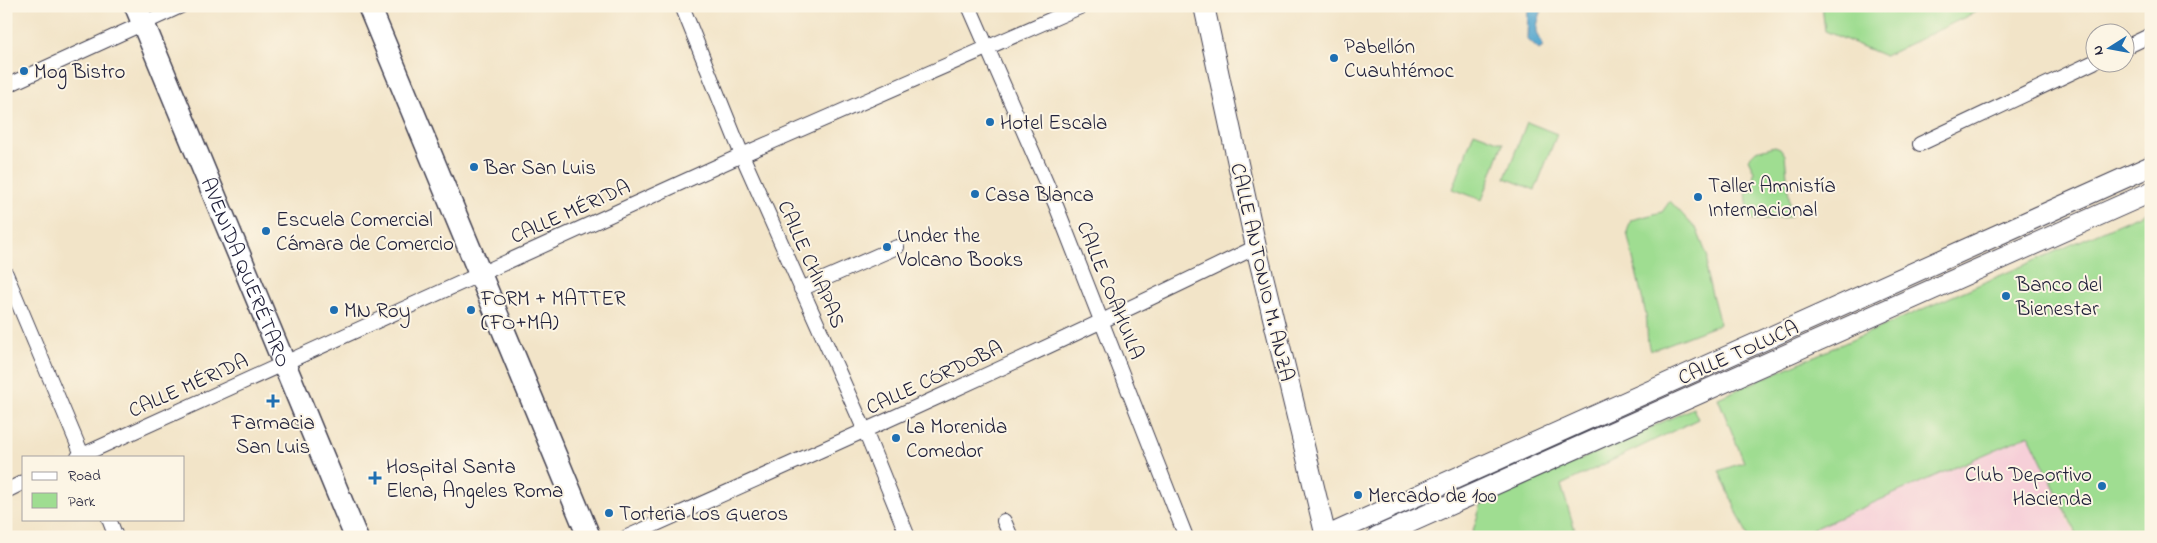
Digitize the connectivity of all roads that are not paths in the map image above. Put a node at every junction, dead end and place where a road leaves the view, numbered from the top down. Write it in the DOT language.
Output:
graph roads {
  1 [pos="181,6"];
  2 [pos="369,6"];
  3 [pos="682,6"];
  4 [pos="969,6"];
  5 [pos="1082,6"];
  6 [pos="1204,6"];
  7 [pos="139,15"];
  8 [pos="2151,35"];
  9 [pos="2134,43"];
  10 [pos="987,48"];
  11 [pos="2084,67"];
  12 [pos="6,86"];
  13 [pos="1920,144"];
  14 [pos="742,155"];
  15 [pos="2151,166"];
  16 [pos="2151,192"];
  17 [pos="1256,247"];
  18 [pos="897,248"];
  19 [pos="6,274"];
  20 [pos="480,274"];
  21 [pos="800,289"];
  22 [pos="1103,322"];
  23 [pos="1806,322"];
  24 [pos="1814,341"];
  25 [pos="284,363"];
  26 [pos="865,431"];
  27 [pos="81,456"];
  28 [pos="22,483"];
  29 [pos="6,490"];
  30 [pos="109,520"];
  31 [pos="1004,521"];
  32 [pos="116,537"];
  33 [pos="356,537"];
  34 [pos="589,537"];
  35 [pos="627,537"];
  36 [pos="908,537"];
  37 [pos="1011,537"];
  38 [pos="1186,537"];
  39 [pos="1325,537"];
  40 [pos="1378,537"];
  1 -- 7 [label="street"];
  2 -- 20 [label="main road"];
  3 -- 14 [label="street, CALLE CHIAPAS"];
  4 -- 10 [label="street, CALLE COAHUILA"];
  5 -- 10 [label="street, CALLE MÉRIDA"];
  6 -- 17 [label="street, CALLE ANTONIO M. ANZA"];
  7 -- 12 [label="street"];
  7 -- 25 [label="main road, AVENIDA QUERÉTARO"];
  8 -- 9 [label="street"];
  10 -- 14 [label="street, CALLE MÉRIDA"];
  10 -- 22 [label="street, CALLE COAHUILA"];
  11 -- 13 [label="street"];
  14 -- 20 [label="street, CALLE MÉRIDA"];
  14 -- 21 [label="street, CALLE CHIAPAS"];
  15 -- 23 [label="street, CALLE TOLUCA"];
  16 -- 24 [label="street, CALLE TOLUCA"];
  17 -- 22 [label="street, CALLE CÓRDOBA"];
  17 -- 39 [label="street, CALLE ANTONIO M. ANZA"];
  18 -- 21 [label="street"];
  19 -- 27 [label="street"];
  20 -- 25 [label="street, CALLE MÉRIDA"];
  20 -- 34 [label="main road"];
  21 -- 26 [label="street, CALLE CHIAPAS"];
  22 -- 26 [label="street, CALLE CÓRDOBA"];
  22 -- 38 [label="street, CALLE COAHUILA"];
  23 -- 24 [label="street"];
  23 -- 39 [label="street, CALLE TOLUCA"];
  24 -- 40 [label="street, CALLE TOLUCA"];
  25 -- 27 [label="street, CALLE MÉRIDA"];
  25 -- 33 [label="main road, AVENIDA QUERÉTARO"];
  26 -- 35 [label="street, CALLE CÓRDOBA"];
  26 -- 36 [label="street, CALLE CHIAPAS"];
  28 -- 29 [label="street"];
  30 -- 32 [label="street"];
  31 -- 37 [label="street"];
}
